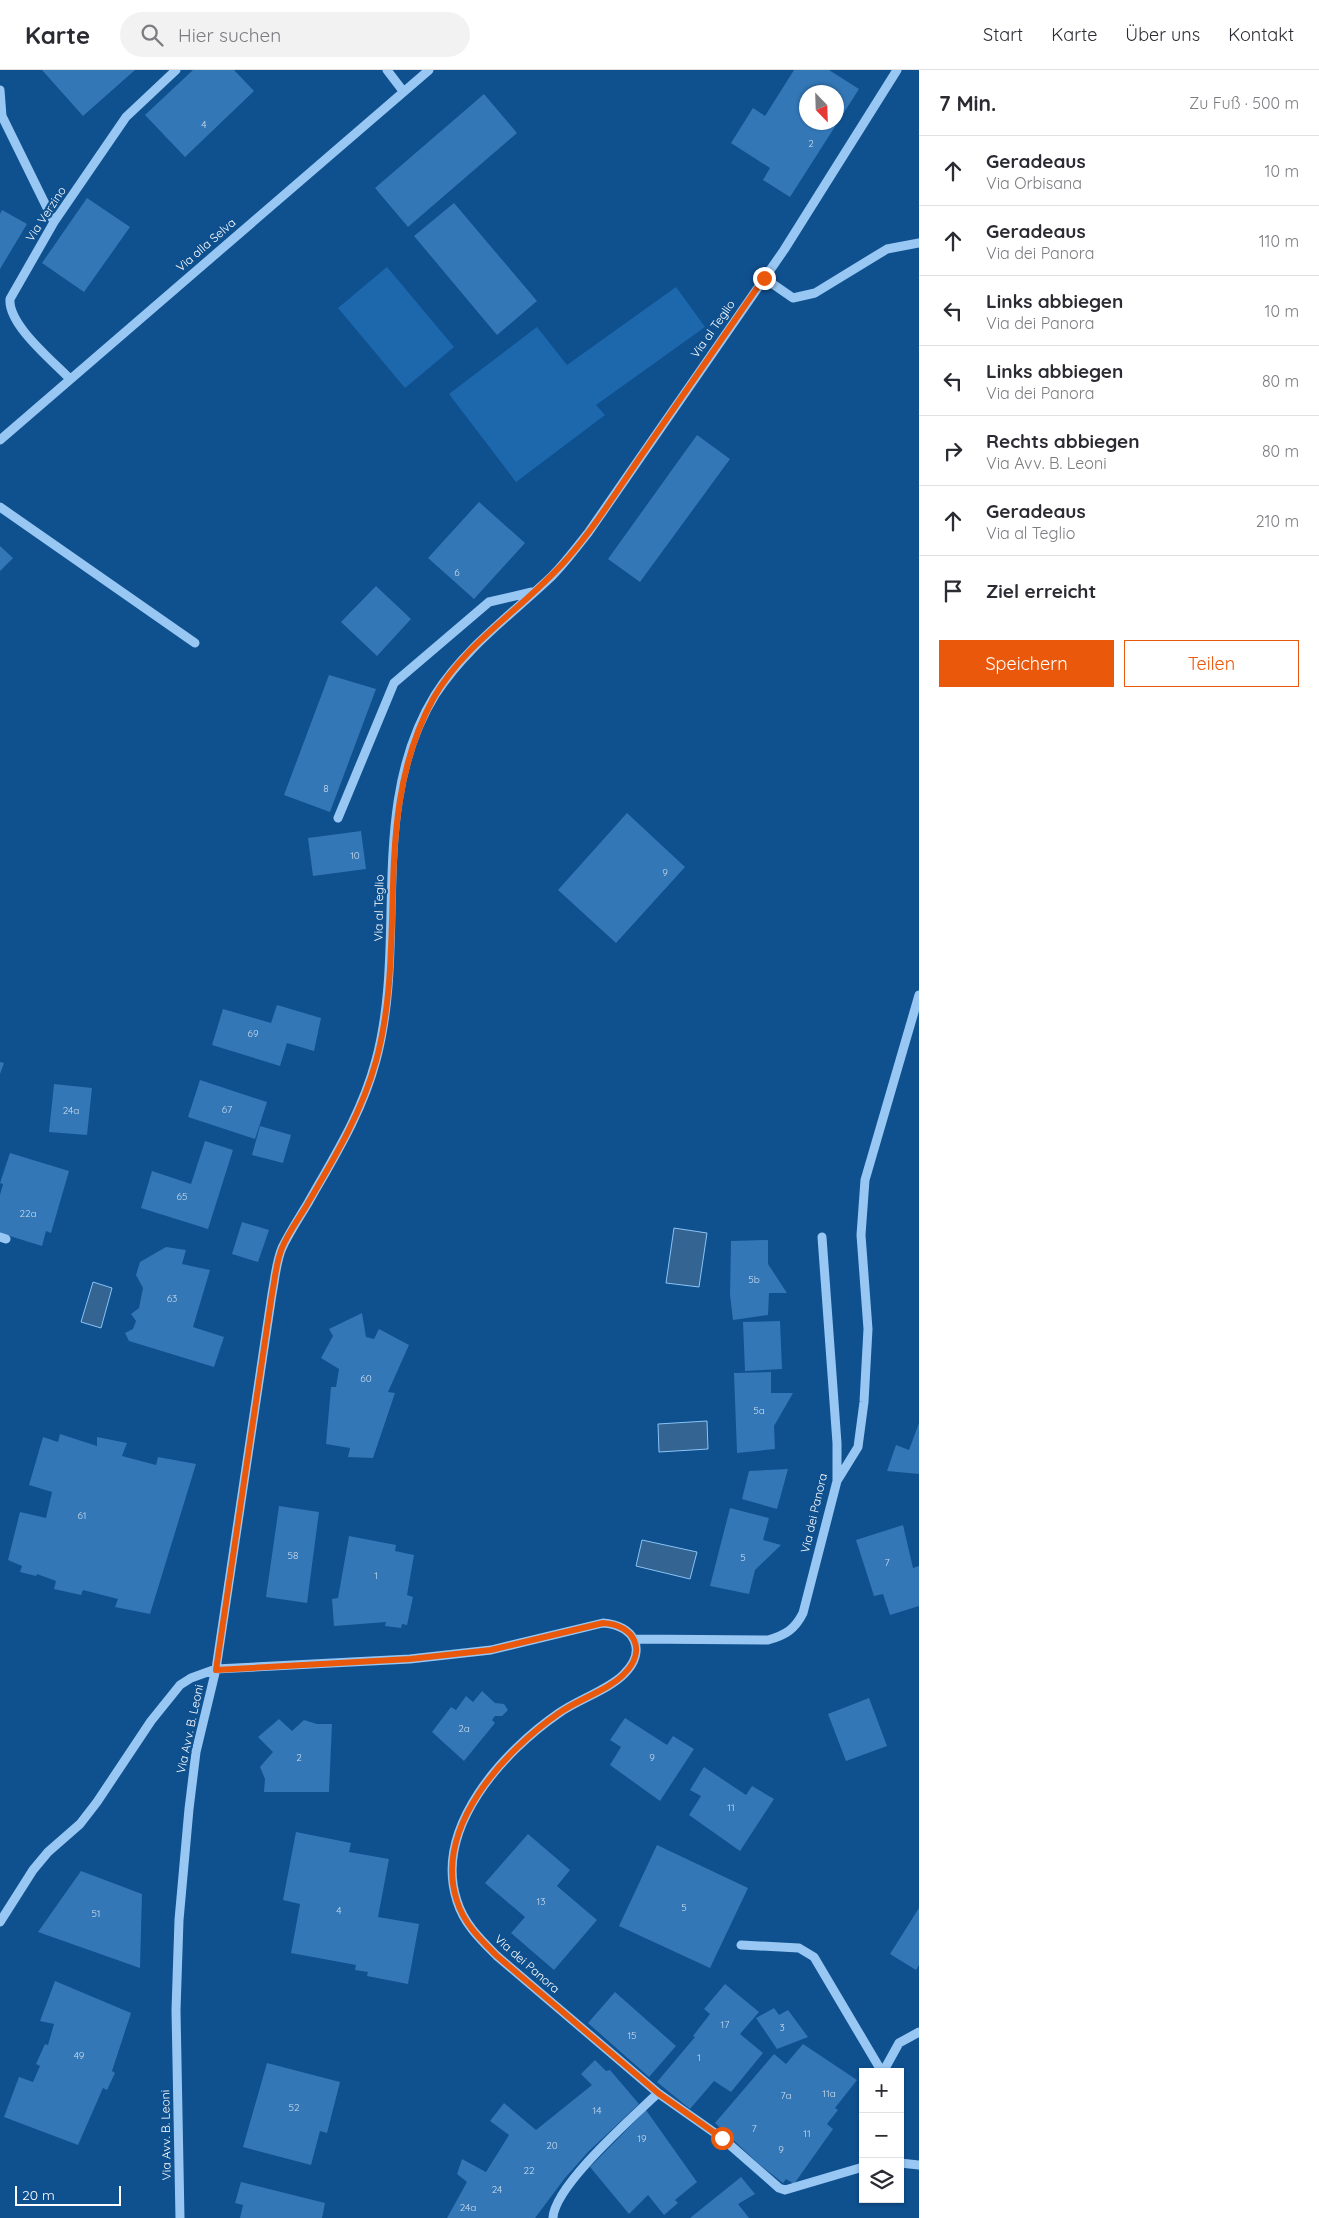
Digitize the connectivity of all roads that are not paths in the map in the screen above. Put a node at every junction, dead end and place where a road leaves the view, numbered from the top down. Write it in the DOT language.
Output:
graph roads {
  1 [pos="176,70"];
  2 [pos="387,70"];
  3 [pos="429,70"];
  4 [pos="897,70"];
  5 [pos="0,90"];
  6 [pos="403,91"];
  7 [pos="54,222"];
  8 [pos="919,243"];
  9 [pos="764,278"];
  10 [pos="70,379"];
  11 [pos="0,440"];
  12 [pos="0,508"];
  13 [pos="535,591"];
  14 [pos="195,643"];
  15 [pos="338,818"];
  16 [pos="919,994"];
  17 [pos="822,1237"];
  18 [pos="281,1249"];
  19 [pos="837,1481"];
  20 [pos="635,1639"];
  21 [pos="216,1670"];
  22 [pos="0,1922"];
  23 [pos="741,1945"];
  24 [pos="919,2032"];
  25 [pos="881,2068"];
  26 [pos="885,2068"];
  27 [pos="658,2093"];
  28 [pos="904,2163"];
  29 [pos="919,2165"];
  30 [pos="859,2169"];
  31 [pos="180,2218"];
  32 [pos="553,2218"];
  1 -- 7 [label="street, Via Verzino"];
  2 -- 6 [label="street"];
  3 -- 6 [label="street, Via alla Selva"];
  4 -- 9 [label="street, Via al Teglio"];
  5 -- 7 [label="street"];
  6 -- 10 [label="street, Via alla Selva"];
  7 -- 10 [label="street, Via Verzino"];
  8 -- 9 [label="street"];
  9 -- 13 [label="street, Via al Teglio"];
  10 -- 11 [label="street, Via alla Selva"];
  12 -- 14 [label="street"];
  13 -- 15 [label="street"];
  13 -- 18 [label="street, Via al Teglio"];
  16 -- 19 [label="street"];
  17 -- 19 [label="street, Via dei Panora"];
  18 -- 21 [label="street, Via Avv. B. Leoni"];
  19 -- 20 [label="street, Via dei Panora"];
  20 -- 21 [label="street"];
  20 -- 27 [label="street, Via dei Panora"];
  21 -- 22 [label="street"];
  21 -- 31 [label="street, Via Avv. B. Leoni"];
  23 -- 25 [label="street"];
  24 -- 26 [label="street"];
  27 -- 30 [label="street, Via dei Panora"];
  27 -- 32 [label="street"];
  28 -- 29 [label="street"];
}
